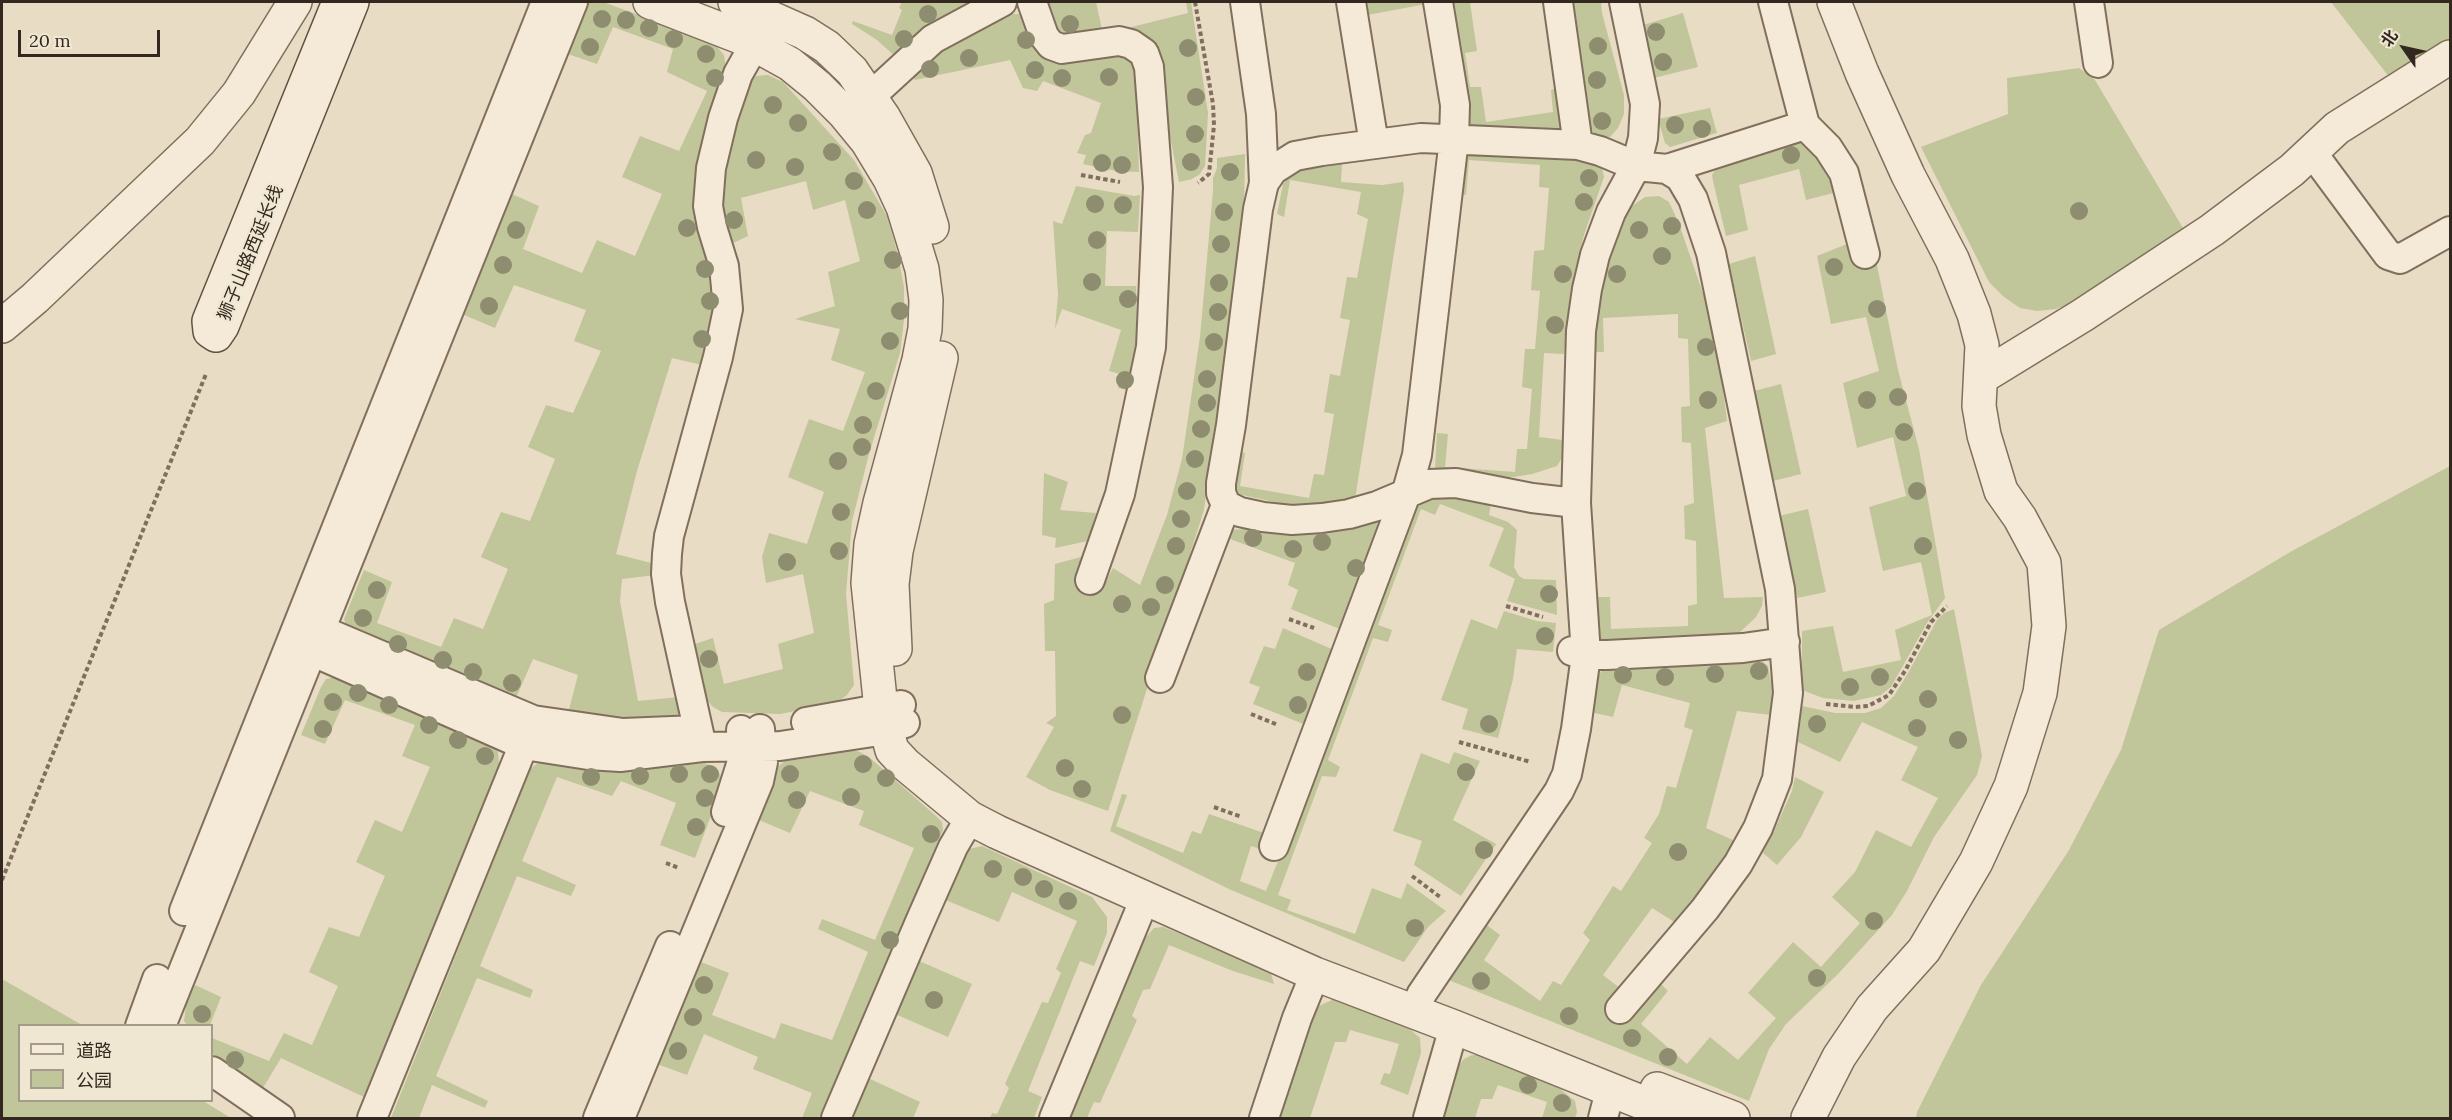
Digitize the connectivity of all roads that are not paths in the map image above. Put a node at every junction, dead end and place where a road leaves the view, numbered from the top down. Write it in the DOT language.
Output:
graph roads {
  1 [pos="295,2"];
  2 [pos="339,2"];
  3 [pos="352,2"];
  4 [pos="546,2"];
  5 [pos="573,2"];
  6 [pos="650,2"];
  7 [pos="735,2"];
  8 [pos="1002,2"];
  9 [pos="1032,2"];
  10 [pos="1245,2"];
  11 [pos="1351,2"];
  12 [pos="1438,2"];
  13 [pos="1558,2"];
  14 [pos="1613,2"];
  15 [pos="1624,2"];
  16 [pos="1773,2"];
  17 [pos="1834,2"];
  18 [pos="2089,2"];
  19 [pos="755,44"];
  20 [pos="2451,57"];
  21 [pos="2098,63"];
  22 [pos="871,96"];
  23 [pos="1805,124"];
  24 [pos="1454,140"];
  25 [pos="1374,144"];
  26 [pos="1578,145"];
  27 [pos="2311,151"];
  28 [pos="1629,164"];
  29 [pos="1667,169"];
  30 [pos="1264,183"];
  31 [pos="2451,231"];
  32 [pos="1865,254"];
  33 [pos="2,326"];
  34 [pos="1982,377"];
  35 [pos="1407,491"];
  36 [pos="1571,503"];
  37 [pos="1226,505"];
  38 [pos="1090,580"];
  39 [pos="305,636"];
  40 [pos="1785,642"];
  41 [pos="1579,653"];
  42 [pos="1160,678"];
  43 [pos="893,716"];
  44 [pos="529,733"];
  45 [pos="751,738"];
  46 [pos="699,739"];
  47 [pos="970,818"];
  48 [pos="1274,846"];
  49 [pos="1145,898"];
  50 [pos="1315,974"];
  51 [pos="1415,993"];
  52 [pos="1620,1009"];
  53 [pos="141,1024"];
  54 [pos="162,1024"];
  55 [pos="1454,1027"];
  56 [pos="213,1072"];
  57 [pos="213,1095"];
  58 [pos="1607,1105"];
  59 [pos="250,1119"];
  60 [pos="280,1119"];
  61 [pos="372,1119"];
  62 [pos="598,1119"];
  63 [pos="620,1119"];
  64 [pos="836,1119"];
  65 [pos="1054,1119"];
  66 [pos="1264,1119"];
  67 [pos="1428,1119"];
  68 [pos="1682,1119"];
  69 [pos="1733,1119"];
  70 [pos="1808,1119"];
  1 -- 33 [label="street"];
  2 -- 3 [label="street, 狮子山路西延长线"];
  4 -- 39 [label="lane"];
  5 -- 39 [label="lane"];
  6 -- 19 [label="street"];
  7 -- 22 [label="street"];
  8 -- 22 [label="lane"];
  9 -- 38 [label="lane"];
  10 -- 30 [label="lane"];
  11 -- 25 [label="lane"];
  12 -- 24 [label="lane"];
  13 -- 26 [label="lane"];
  14 -- 28 [label="lane"];
  15 -- 28 [label="lane"];
  16 -- 23 [label="lane"];
  17 -- 34 [label="street"];
  18 -- 21 [label="lane"];
  19 -- 43 [label="street"];
  19 -- 46 [label="lane"];
  20 -- 27 [label="street"];
  22 -- 43 [label="street"];
  23 -- 29 [label="lane"];
  23 -- 32 [label="lane"];
  24 -- 25 [label="lane"];
  24 -- 26 [label="lane"];
  24 -- 35 [label="lane"];
  25 -- 30 [label="lane"];
  26 -- 28 [label="lane"];
  27 -- 31 [label="lane"];
  27 -- 34 [label="street"];
  28 -- 29 [label="lane"];
  28 -- 36 [label="lane"];
  29 -- 40 [label="lane"];
  30 -- 37 [label="lane"];
  34 -- 70 [label="street"];
  35 -- 36 [label="lane"];
  35 -- 37 [label="lane"];
  35 -- 48 [label="lane"];
  36 -- 41 [label="lane"];
  36 -- 41 [label="lane"];
  37 -- 42 [label="lane"];
  39 -- 44 [label="lane"];
  39 -- 53 [label="lane"];
  39 -- 54 [label="lane"];
  40 -- 41 [label="lane"];
  40 -- 52 [label="lane"];
  41 -- 51 [label="lane"];
  41 -- 51 [label="lane"];
  43 -- 45 [label="lane"];
  43 -- 47 [label="street"];
  43 -- 51 [label="street"];
  44 -- 46 [label="lane"];
  44 -- 61 [label="lane"];
  45 -- 46 [label="lane"];
  45 -- 62 [label="lane"];
  45 -- 63 [label="lane"];
  47 -- 49 [label="street"];
  47 -- 64 [label="lane"];
  49 -- 50 [label="street"];
  49 -- 65 [label="lane"];
  50 -- 55 [label="street"];
  50 -- 66 [label="lane"];
  51 -- 69 [label="street"];
  55 -- 58 [label="street"];
  55 -- 67 [label="lane"];
  56 -- 60 [label="lane"];
  57 -- 59 [label="lane"];
  58 -- 68 [label="street"];
}
